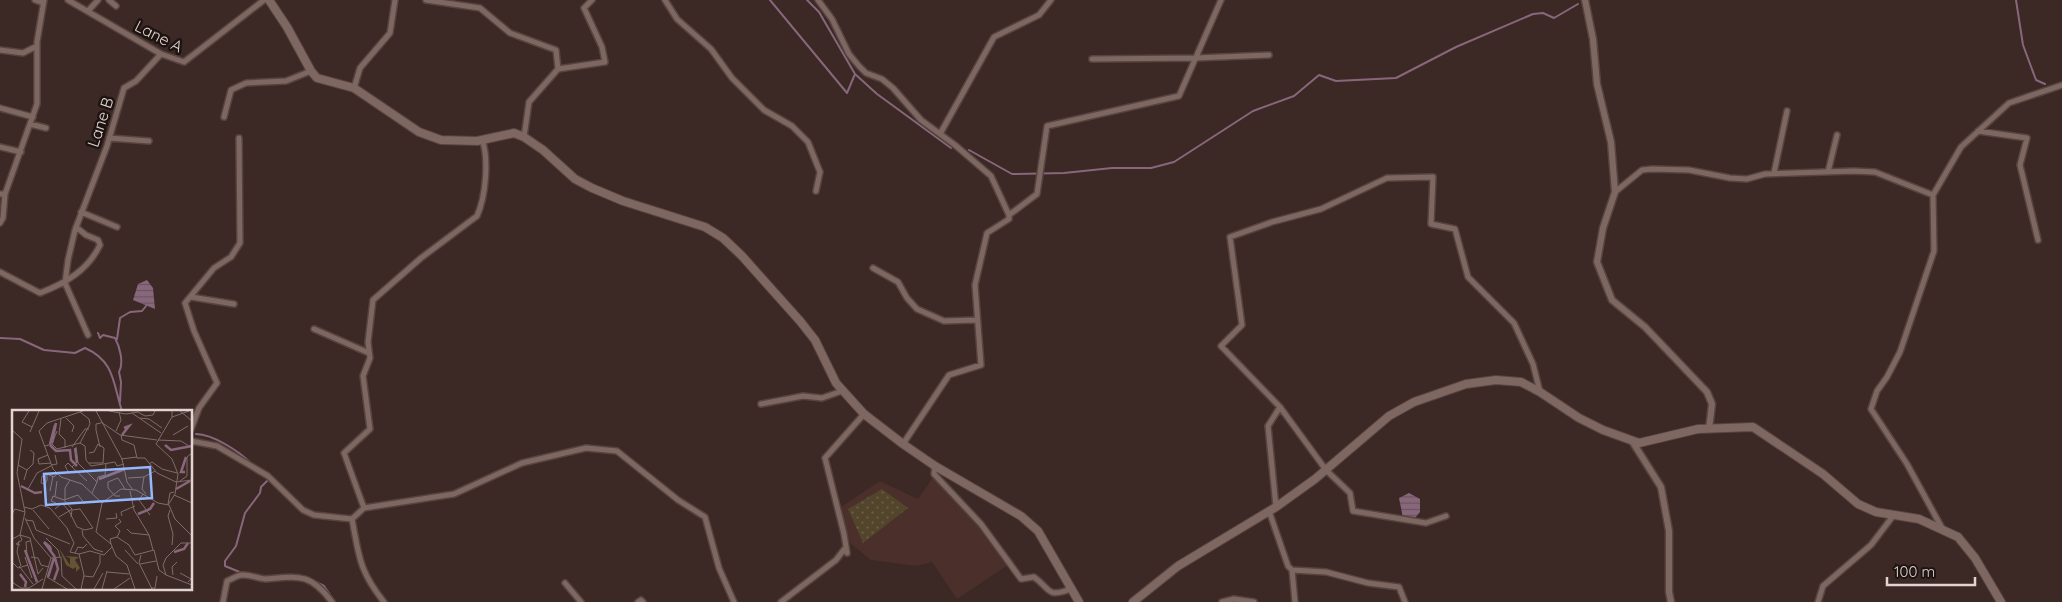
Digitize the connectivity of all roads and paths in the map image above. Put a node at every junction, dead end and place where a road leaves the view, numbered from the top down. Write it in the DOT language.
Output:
graph roads {
  1 [pos="34,0"];
  2 [pos="68,0"];
  3 [pos="98,0"];
  4 [pos="109,0"];
  5 [pos="264,0"];
  6 [pos="269,0"];
  7 [pos="395,0"];
  8 [pos="426,0"];
  9 [pos="479,0"];
  10 [pos="592,0"];
  11 [pos="665,0"];
  12 [pos="818,0"];
  13 [pos="1051,0"];
  14 [pos="1220,0"];
  15 [pos="1584,0"];
  16 [pos="44,1"];
  17 [pos="116,6"];
  18 [pos="480,8"];
  19 [pos="88,11"];
  20 [pos="37,46"];
  21 [pos="0,50"];
  22 [pos="161,54"];
  23 [pos="1269,55"];
  24 [pos="1092,58"];
  25 [pos="1196,58"];
  26 [pos="558,69"];
  27 [pos="311,71"];
  28 [pos="2062,85"];
  29 [pos="354,88"];
  30 [pos="0,108"];
  31 [pos="1787,111"];
  32 [pos="32,117"];
  33 [pos="224,117"];
  34 [pos="30,124"];
  35 [pos="46,128"];
  36 [pos="1978,131"];
  37 [pos="940,134"];
  38 [pos="1837,135"];
  39 [pos="524,136"];
  40 [pos="110,138"];
  41 [pos="239,138"];
  42 [pos="482,139"];
  43 [pos="149,141"];
  44 [pos="0,147"];
  45 [pos="21,152"];
  46 [pos="1828,172"];
  47 [pos="1774,173"];
  48 [pos="816,191"];
  49 [pos="1615,192"];
  50 [pos="3,194"];
  51 [pos="1933,195"];
  52 [pos="81,212"];
  53 [pos="1009,215"];
  54 [pos="0,223"];
  55 [pos="76,227"];
  56 [pos="117,227"];
  57 [pos="2038,240"];
  58 [pos="873,268"];
  59 [pos="0,272"];
  60 [pos="66,283"];
  61 [pos="191,297"];
  62 [pos="234,304"];
  63 [pos="976,320"];
  64 [pos="314,329"];
  65 [pos="88,335"];
  66 [pos="369,352"];
  67 [pos="842,391"];
  68 [pos="1540,392"];
  69 [pos="761,404"];
  70 [pos="1280,407"];
  71 [pos="864,414"];
  72 [pos="192,426"];
  73 [pos="1709,428"];
  74 [pos="192,441"];
  75 [pos="1632,441"];
  76 [pos="903,444"];
  77 [pos="936,466"];
  78 [pos="1326,470"];
  79 [pos="1276,507"];
  80 [pos="364,508"];
  81 [pos="1268,511"];
  82 [pos="1446,516"];
  83 [pos="1894,516"];
  84 [pos="352,519"];
  85 [pos="1942,528"];
  86 [pos="846,547"];
  87 [pos="847,554"];
  88 [pos="1292,570"];
  89 [pos="565,583"];
  90 [pos="1071,589"];
  91 [pos="223,602"];
  92 [pos="332,602"];
  93 [pos="384,602"];
  94 [pos="581,602"];
  95 [pos="638,602"];
  96 [pos="643,602"];
  97 [pos="734,602"];
  98 [pos="781,602"];
  99 [pos="1079,602"];
  100 [pos="1133,602"];
  101 [pos="1222,602"];
  102 [pos="1254,602"];
  103 [pos="1295,602"];
  104 [pos="1405,602"];
  105 [pos="1671,602"];
  106 [pos="1818,602"];
  107 [pos="2001,602"];
  1 -- 16 [label="street"];
  2 -- 19 [label="street, Lane A"];
  3 -- 19 [label="street"];
  4 -- 17 [label="street"];
  5 -- 22 [label="street, Lane A"];
  6 -- 27 [label="main road"];
  7 -- 29 [label="street"];
  8 -- 18 [label="street"];
  9 -- 18 [label="street"];
  10 -- 26 [label="street"];
  11 -- 48 [label="street"];
  12 -- 37 [label="street"];
  13 -- 37 [label="street"];
  14 -- 25 [label="street"];
  15 -- 49 [label="street"];
  16 -- 20 [label="street"];
  18 -- 26 [label="street"];
  19 -- 22 [label="street, Lane A"];
  20 -- 21 [label="street"];
  20 -- 32 [label="street"];
  22 -- 40 [label="street, Lane B"];
  23 -- 25 [label="street"];
  24 -- 25 [label="street"];
  25 -- 53 [label="street"];
  26 -- 39 [label="street"];
  27 -- 29 [label="main road"];
  27 -- 33 [label="street"];
  28 -- 36 [label="street"];
  29 -- 42 [label="main road"];
  30 -- 32 [label="street"];
  31 -- 47 [label="street"];
  32 -- 34 [label="street"];
  34 -- 35 [label="street"];
  34 -- 45 [label="street"];
  36 -- 51 [label="street"];
  36 -- 57 [label="street"];
  37 -- 53 [label="street"];
  38 -- 46 [label="street"];
  39 -- 42 [label="main road"];
  39 -- 67 [label="main road"];
  40 -- 43 [label="street"];
  40 -- 52 [label="street, Lane B"];
  41 -- 61 [label="street"];
  42 -- 66 [label="street"];
  44 -- 45 [label="street"];
  45 -- 50 [label="street"];
  46 -- 47 [label="street"];
  46 -- 51 [label="street"];
  47 -- 49 [label="street"];
  49 -- 73 [label="street"];
  50 -- 54 [label="street"];
  51 -- 85 [label="street"];
  52 -- 55 [label="street, Lane B"];
  52 -- 56 [label="street"];
  53 -- 63 [label="street"];
  55 -- 60 [label="street, Lane B"];
  55 -- 60 [label="street"];
  58 -- 63 [label="street"];
  59 -- 60 [label="street"];
  60 -- 65 [label="street"];
  61 -- 62 [label="street"];
  61 -- 72 [label="street"];
  63 -- 76 [label="street"];
  64 -- 66 [label="street"];
  66 -- 80 [label="street"];
  67 -- 69 [label="street"];
  67 -- 71 [label="main road"];
  68 -- 70 [label="street"];
  68 -- 75 [label="main road"];
  68 -- 78 [label="main road"];
  70 -- 78 [label="street"];
  70 -- 79 [label="street"];
  71 -- 76 [label="main road"];
  71 -- 86 [label="street"];
  73 -- 75 [label="main road"];
  73 -- 83 [label="main road"];
  74 -- 84 [label="street"];
  75 -- 105 [label="street"];
  76 -- 77 [label="main road"];
  77 -- 90 [label="main road"];
  77 -- 90 [label="street"];
  78 -- 79 [label="main road"];
  78 -- 82 [label="street"];
  79 -- 81 [label="main road"];
  80 -- 84 [label="street"];
  80 -- 97 [label="street"];
  81 -- 88 [label="street"];
  81 -- 100 [label="main road"];
  83 -- 85 [label="main road"];
  83 -- 106 [label="street"];
  84 -- 93 [label="street"];
  85 -- 107 [label="main road"];
  86 -- 87 [label="street"];
  86 -- 98 [label="street"];
  88 -- 103 [label="street"];
  88 -- 104 [label="street"];
  89 -- 94 [label="street"];
  90 -- 99 [label="main road"];
  91 -- 92 [label="street"];
  95 -- 96 [label="street"];
  101 -- 102 [label="street"];
}
